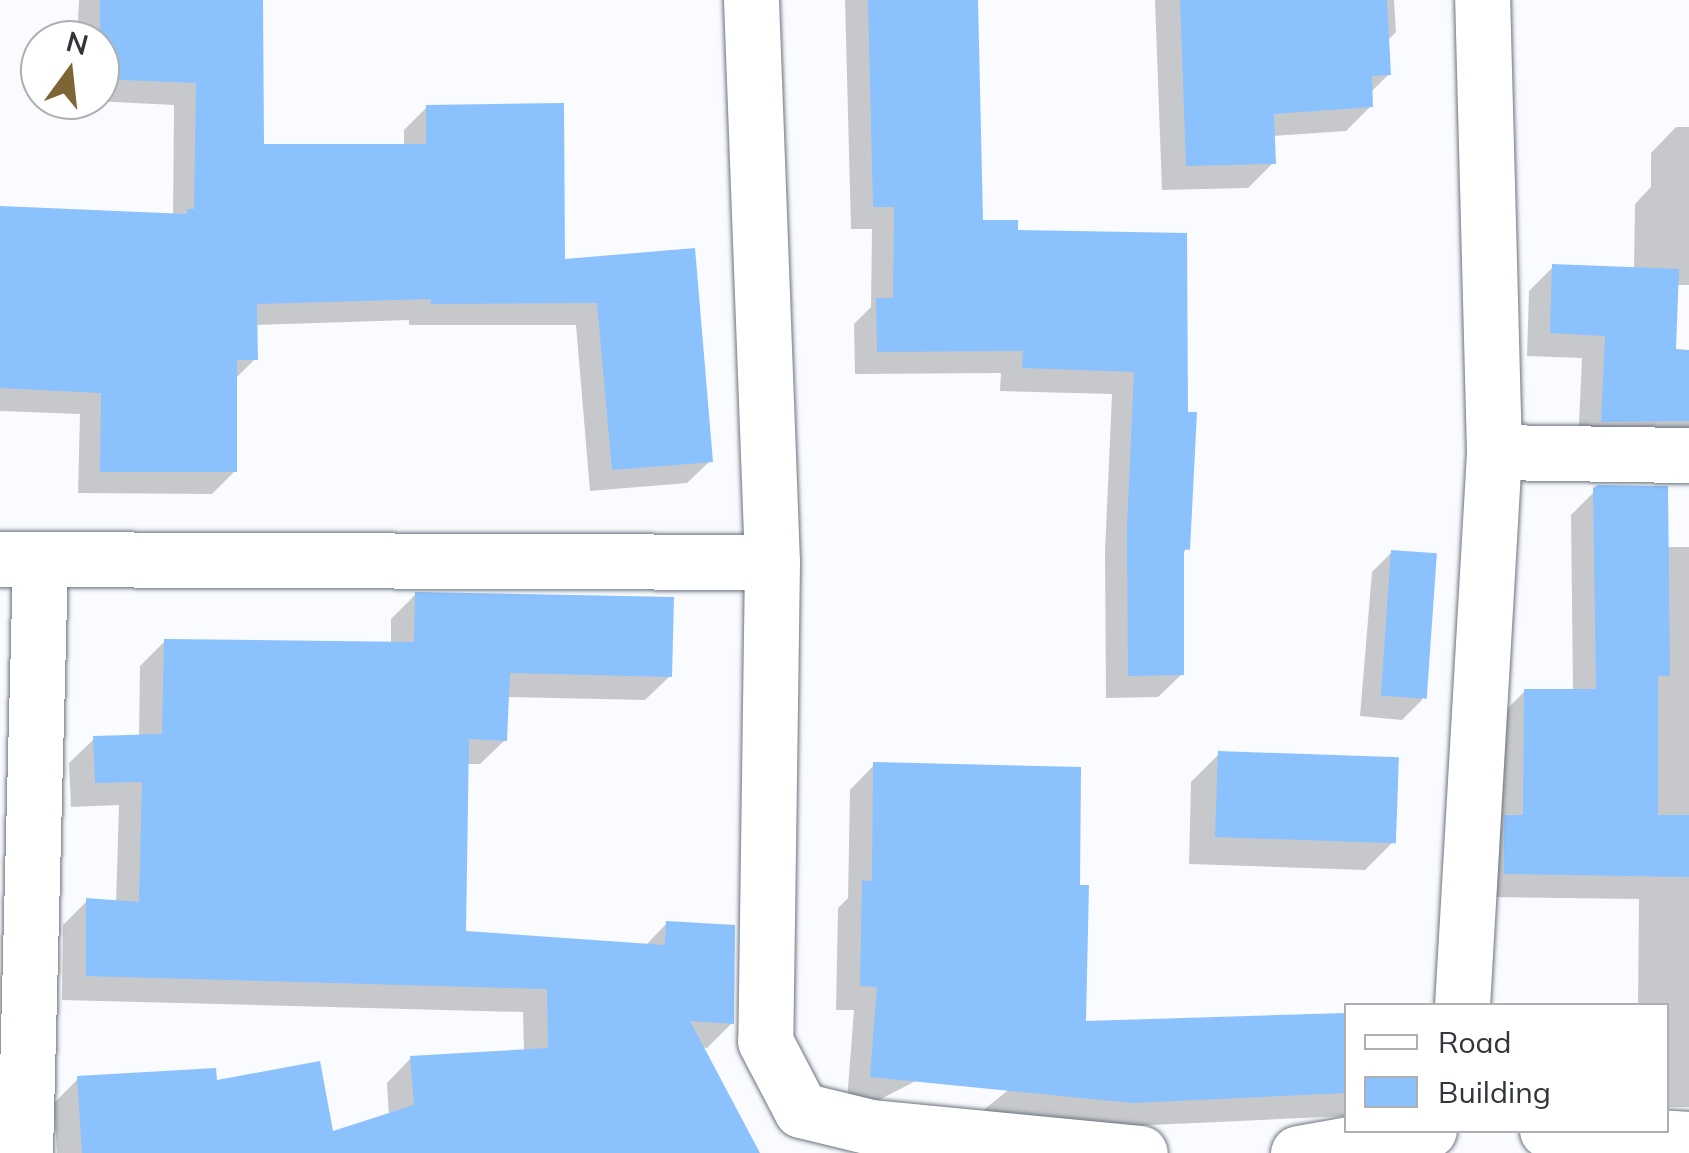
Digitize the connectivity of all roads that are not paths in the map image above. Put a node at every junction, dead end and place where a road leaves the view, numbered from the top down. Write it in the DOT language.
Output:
graph roads {
  1 [pos="751,0"];
  2 [pos="1482,0"];
  3 [pos="1494,452"];
  4 [pos="1689,455"];
  5 [pos="20,559"];
  6 [pos="772,562"];
  7 [pos="1462,1003"];
  8 [pos="1412,1133"];
  9 [pos="1600,1133"];
  10 [pos="1689,1138"];
  11 [pos="25,1153"];
  12 [pos="1140,1153"];
  13 [pos="1298,1153"];
  1 -- 6 [label="street"];
  2 -- 3 [label="street"];
  3 -- 4 [label="street"];
  3 -- 7 [label="street"];
  5 -- 6 [label="street"];
  5 -- 11 [label="street"];
  6 -- 12 [label="street"];
  8 -- 13 [label="street"];
  9 -- 10 [label="street"];
}
